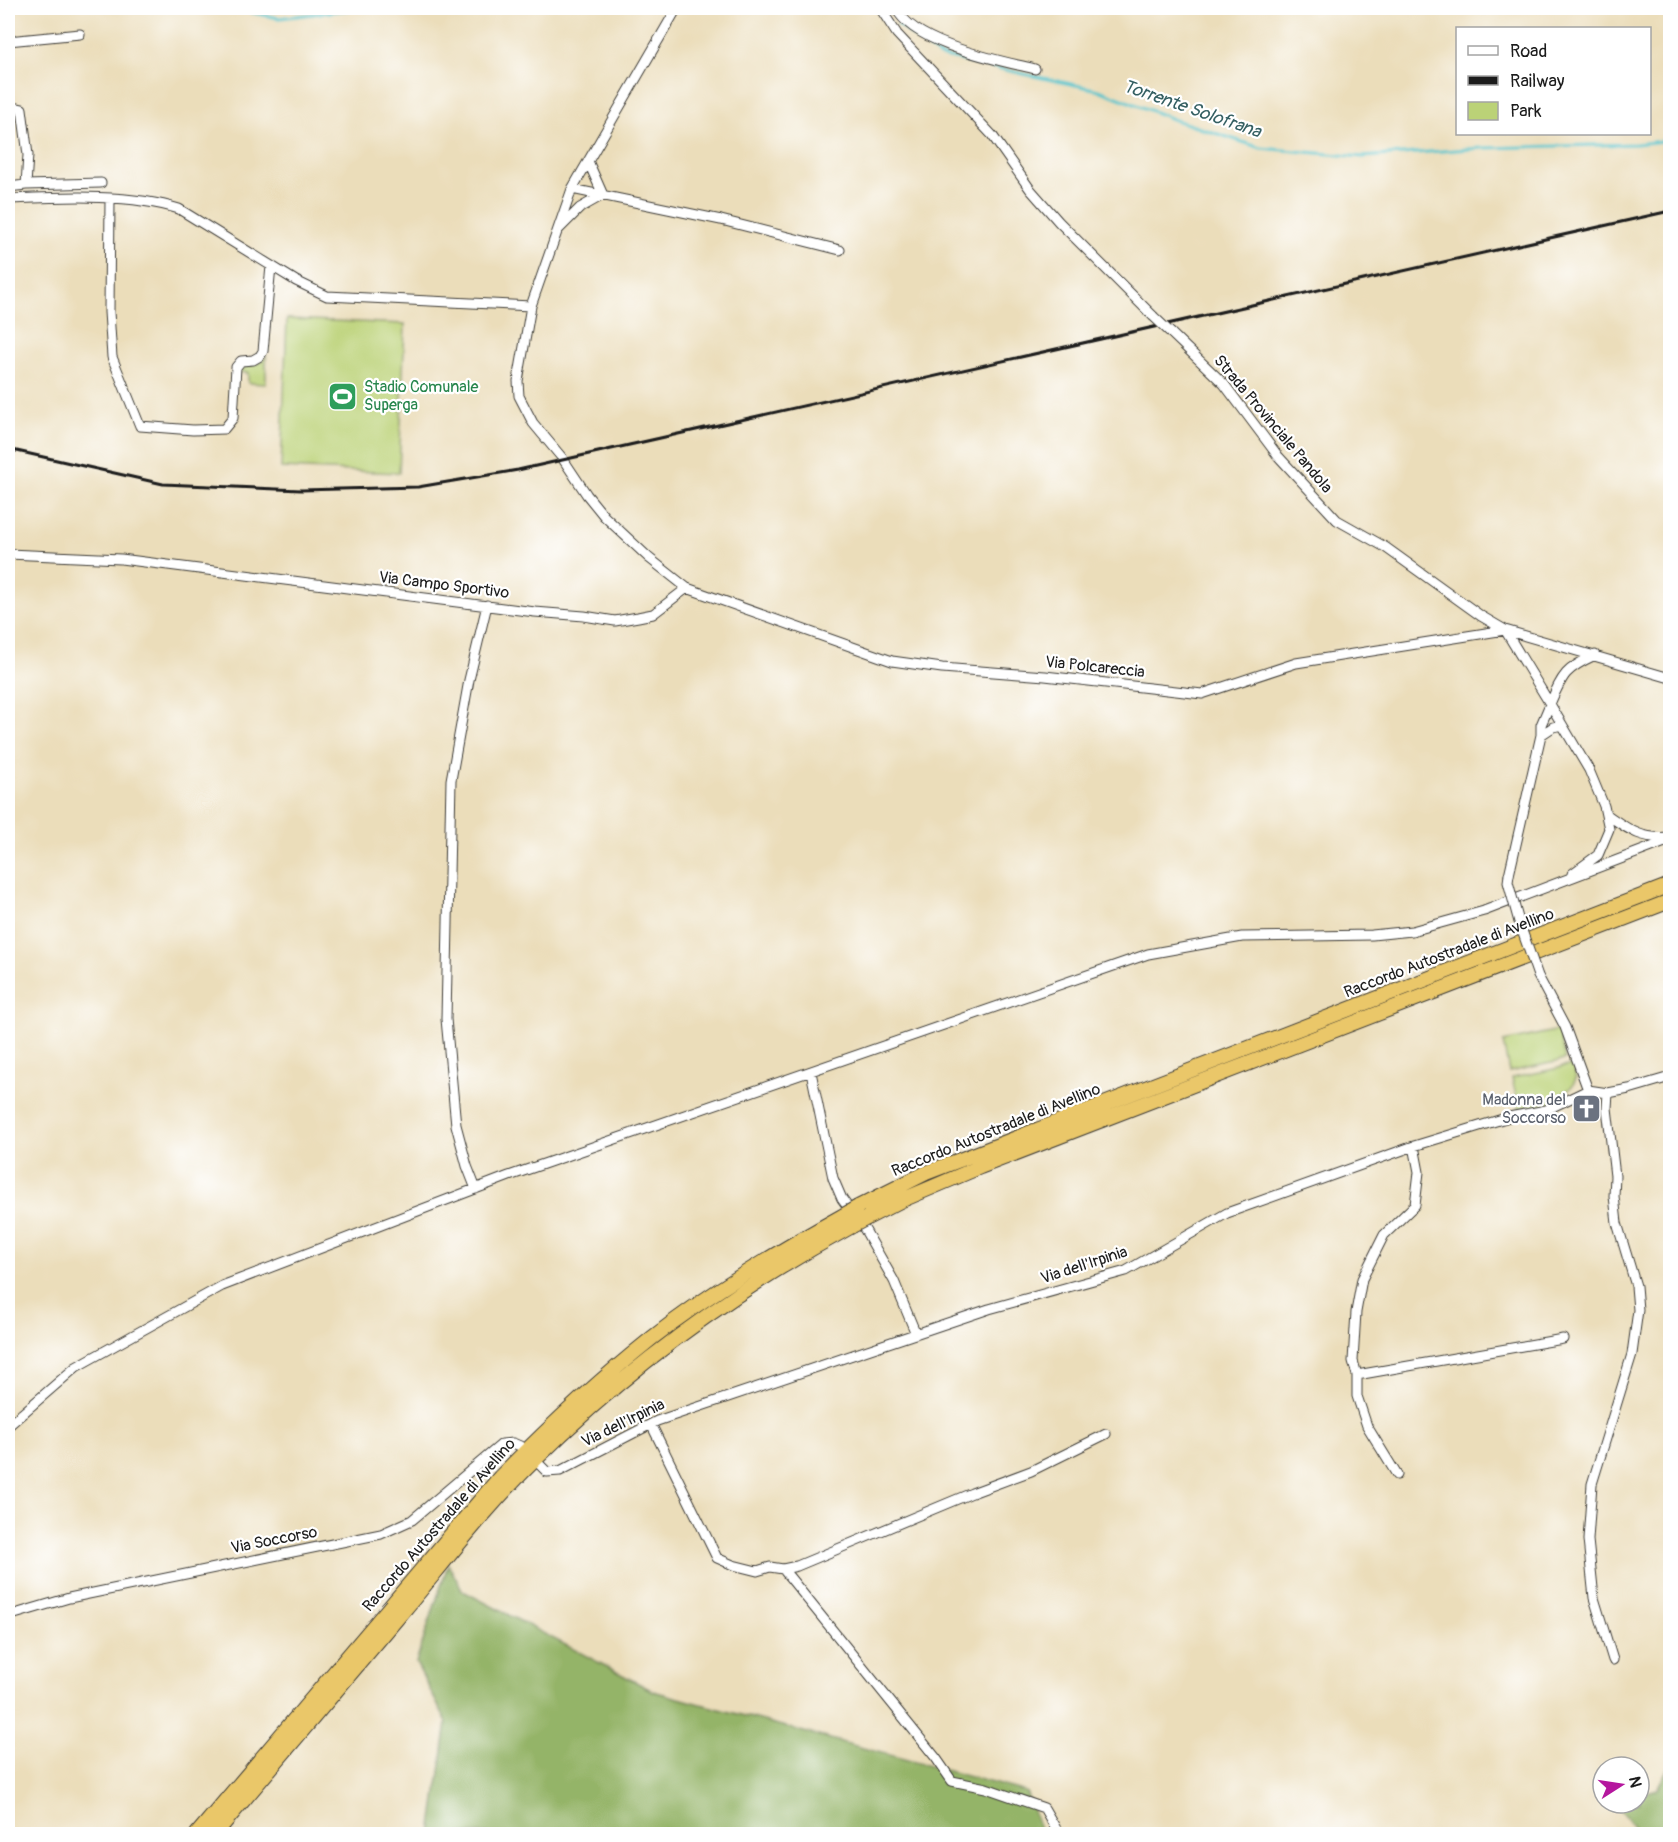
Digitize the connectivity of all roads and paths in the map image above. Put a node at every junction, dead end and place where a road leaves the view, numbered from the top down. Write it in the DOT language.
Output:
graph roads {
  1 [pos="677,8"];
  2 [pos="880,8"];
  3 [pos="896,8"];
  4 [pos="80,34"];
  5 [pos="8,41"];
  6 [pos="1035,69"];
  7 [pos="8,106"];
  8 [pos="588,161"];
  9 [pos="101,183"];
  10 [pos="26,186"];
  11 [pos="8,187"];
  12 [pos="572,189"];
  13 [pos="603,195"];
  14 [pos="8,199"];
  15 [pos="110,199"];
  16 [pos="556,232"];
  17 [pos="840,250"];
  18 [pos="271,266"];
  19 [pos="531,306"];
  20 [pos="8,554"];
  21 [pos="687,588"];
  22 [pos="487,605"];
  23 [pos="1505,630"];
  24 [pos="1595,655"];
  25 [pos="1671,678"];
  26 [pos="1550,704"];
  27 [pos="1562,725"];
  28 [pos="1540,735"];
  29 [pos="1606,814"];
  30 [pos="1671,838"];
  31 [pos="1565,879"];
  32 [pos="1671,885"];
  33 [pos="1671,901"];
  34 [pos="811,1072"];
  35 [pos="1671,1077"];
  36 [pos="1588,1090"];
  37 [pos="1608,1094"];
  38 [pos="1414,1146"];
  39 [pos="476,1189"];
  40 [pos="863,1213"];
  41 [pos="848,1221"];
  42 [pos="916,1334"];
  43 [pos="1563,1339"];
  44 [pos="1357,1376"];
  45 [pos="651,1424"];
  46 [pos="8,1426"];
  47 [pos="1106,1434"];
  48 [pos="520,1446"];
  49 [pos="540,1465"];
  50 [pos="1397,1475"];
  51 [pos="783,1569"];
  52 [pos="8,1616"];
  53 [pos="1613,1660"];
  54 [pos="196,1834"];
  55 [pos="215,1834"];
  56 [pos="1059,1834"];
  1 -- 8 [label="street"];
  2 -- 23 [label="street, Strada Provinciale Pandola, bridge"];
  3 -- 6 [label="street"];
  4 -- 5 [label="street"];
  7 -- 10 [label="street"];
  8 -- 12 [label="street"];
  8 -- 13 [label="street"];
  9 -- 10 [label="street"];
  10 -- 11 [label="street"];
  12 -- 13 [label="street"];
  12 -- 16 [label="street"];
  13 -- 16 [label="street"];
  13 -- 17 [label="street"];
  14 -- 15 [label="street"];
  15 -- 18 [label="street"];
  15 -- 18 [label="street"];
  16 -- 19 [label="street"];
  18 -- 19 [label="street"];
  19 -- 21 [label="street"];
  20 -- 22 [label="street, Via Campo Sportivo"];
  21 -- 22 [label="street, Via Campo Sportivo"];
  21 -- 23 [label="street, Via Polcareccia"];
  22 -- 39 [label="street"];
  23 -- 24 [label="street, Strada Provinciale Pandola"];
  23 -- 26 [label="street, Strada Provinciale Pandola"];
  24 -- 25 [label="street, Strada Provinciale Pandola"];
  24 -- 26 [label="street"];
  26 -- 27 [label="street, Strada Provinciale Pandola"];
  26 -- 28 [label="street"];
  27 -- 28 [label="street"];
  27 -- 29 [label="street, Strada Provinciale Pandola"];
  28 -- 36 [label="street, bridge"];
  29 -- 30 [label="street"];
  29 -- 31 [label="street, Strada Provinciale Pandola"];
  30 -- 31 [label="street"];
  31 -- 34 [label="street"];
  32 -- 40 [label="highway, Raccordo Autostradale di Avellino"];
  33 -- 40 [label="highway, Raccordo Autostradale di Avellino"];
  34 -- 39 [label="street"];
  34 -- 42 [label="street"];
  35 -- 37 [label="street"];
  36 -- 37 [label="street"];
  36 -- 38 [label="street, Via dell'Irpinia"];
  37 -- 53 [label="street"];
  38 -- 42 [label="street, Via dell'Irpinia"];
  38 -- 44 [label="street"];
  39 -- 46 [label="street"];
  40 -- 41 [label="highway, Raccordo Autostradale di Avellino, bridge"];
  41 -- 54 [label="highway, Raccordo Autostradale di Avellino"];
  41 -- 55 [label="highway, Raccordo Autostradale di Avellino"];
  42 -- 45 [label="street, Via dell'Irpinia"];
  43 -- 44 [label="street"];
  44 -- 50 [label="street"];
  45 -- 49 [label="street, Via dell'Irpinia"];
  45 -- 51 [label="street"];
  47 -- 51 [label="street"];
  48 -- 52 [label="street, Via Soccorso"];
  51 -- 56 [label="street"];
}
